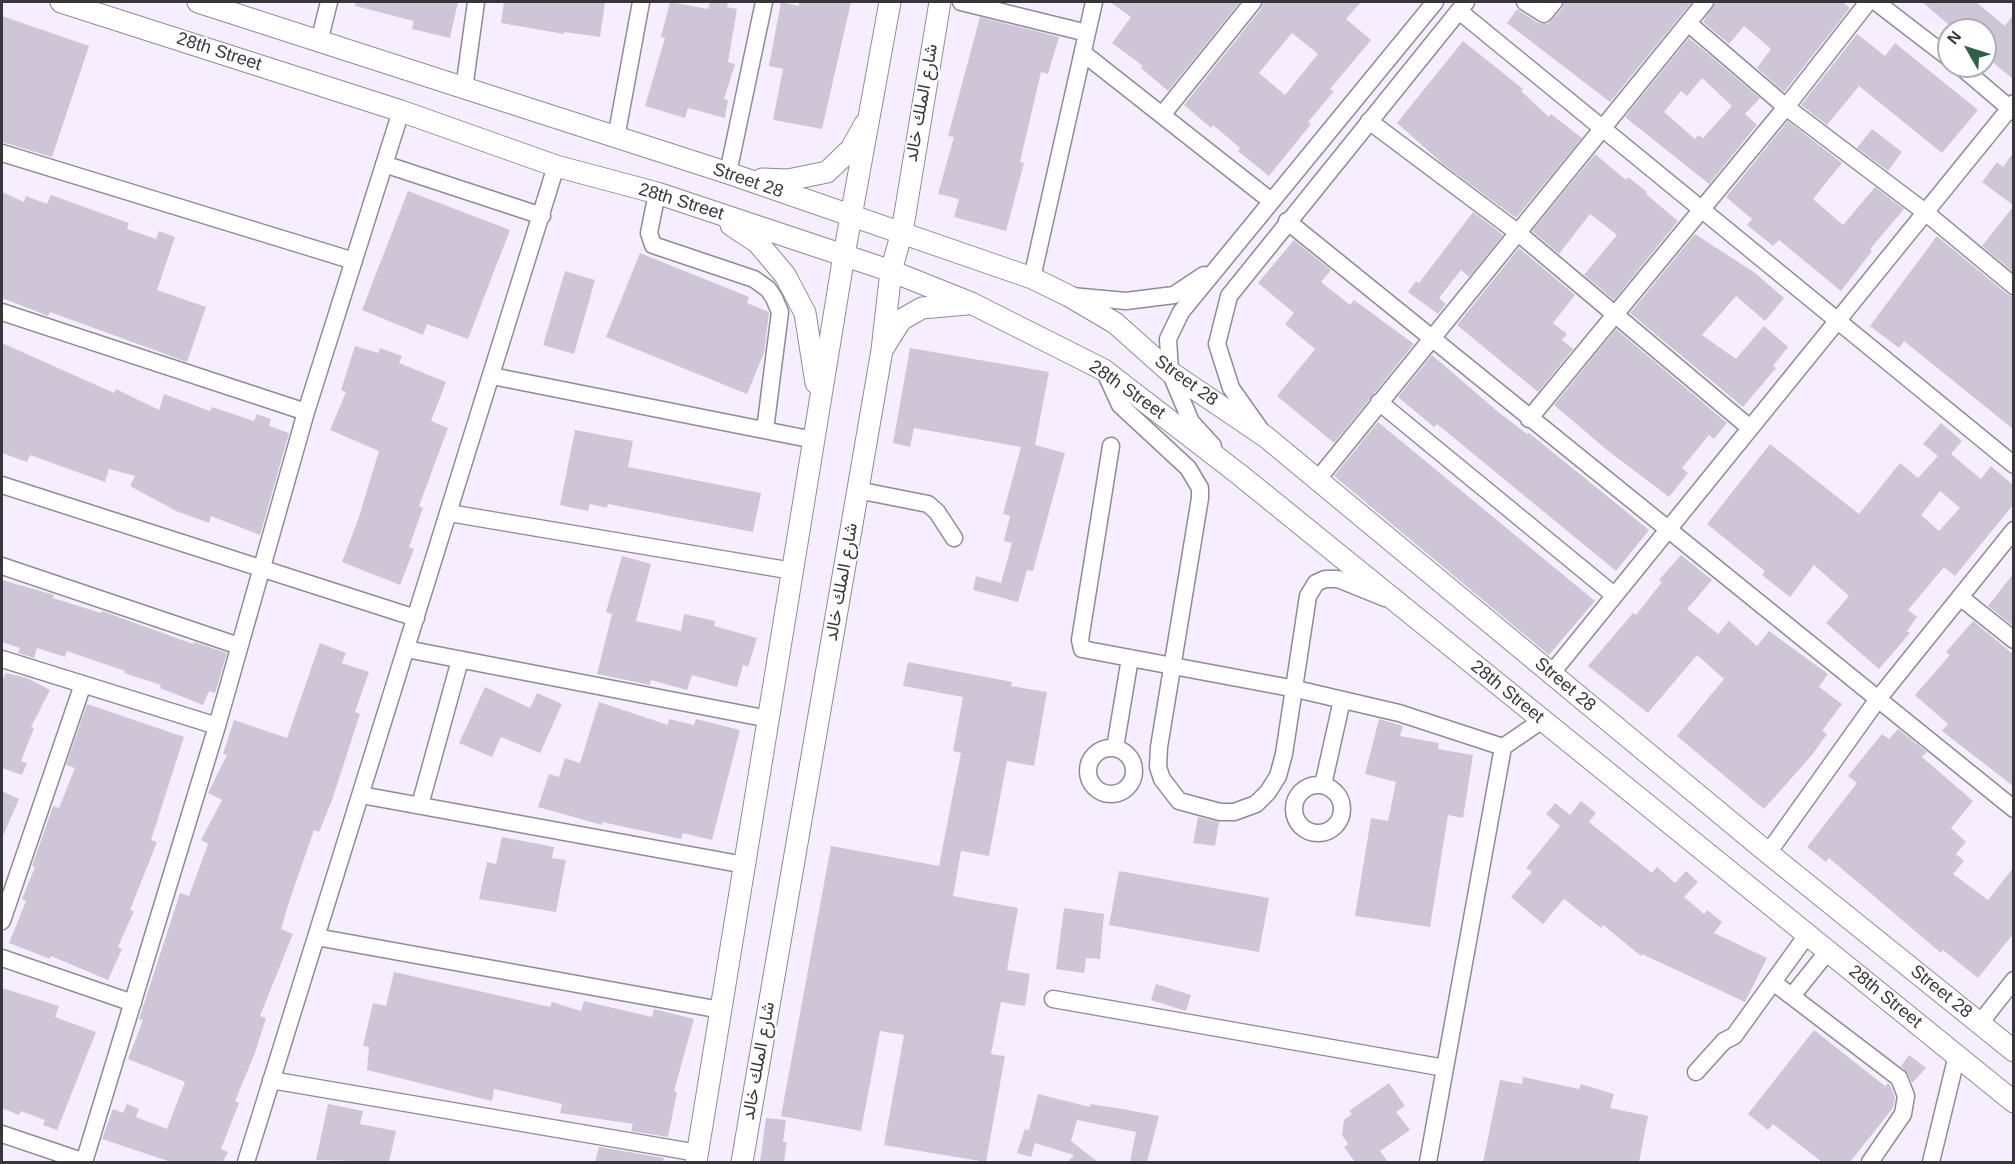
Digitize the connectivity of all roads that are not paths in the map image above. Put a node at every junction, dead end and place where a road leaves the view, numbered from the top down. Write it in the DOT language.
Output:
graph roads {
  1 [pos="61,2"];
  2 [pos="198,2"];
  3 [pos="329,2"];
  4 [pos="476,2"];
  5 [pos="641,2"];
  6 [pos="764,2"];
  7 [pos="890,2"];
  8 [pos="940,2"];
  9 [pos="961,2"];
  10 [pos="1094,2"];
  11 [pos="1253,2"];
  12 [pos="1435,2"];
  13 [pos="1525,2"];
  14 [pos="1554,2"];
  15 [pos="1705,2"];
  16 [pos="1868,2"];
  17 [pos="1876,2"];
  18 [pos="1463,6"];
  19 [pos="1688,23"];
  20 [pos="1087,33"];
  21 [pos="319,42"];
  22 [pos="1937,49"];
  23 [pos="1083,53"];
  24 [pos="1975,78"];
  25 [pos="464,89"];
  26 [pos="1786,107"];
  27 [pos="2012,108"];
  28 [pos="872,110"];
  29 [pos="401,111"];
  30 [pos="1162,115"];
  31 [pos="1369,121"];
  32 [pos="1602,127"];
  33 [pos="616,138"];
  34 [pos="2,153"];
  35 [pos="384,164"];
  36 [pos="556,166"];
  37 [pos="734,176"];
  38 [pos="909,181"];
  39 [pos="657,194"];
  40 [pos="1271,201"];
  41 [pos="1700,209"];
  42 [pos="711,211"];
  43 [pos="1925,212"];
  44 [pos="542,216"];
  45 [pos="853,216"];
  46 [pos="1287,221"];
  47 [pos="902,232"];
  48 [pos="1517,232"];
  49 [pos="952,251"];
  50 [pos="844,255"];
  51 [pos="354,261"];
  52 [pos="1220,265"];
  53 [pos="891,271"];
  54 [pos="1032,278"];
  55 [pos="2013,286"];
  56 [pos="1069,296"];
  57 [pos="971,303"];
  58 [pos="2,312"];
  59 [pos="1615,313"];
  60 [pos="1836,322"];
  61 [pos="1431,338"];
  62 [pos="882,350"];
  63 [pos="1104,370"];
  64 [pos="1170,372"];
  65 [pos="492,376"];
  66 [pos="1379,402"];
  67 [pos="818,411"];
  68 [pos="306,412"];
  69 [pos="1529,418"];
  70 [pos="1750,428"];
  71 [pos="765,430"];
  72 [pos="1266,437"];
  73 [pos="814,440"];
  74 [pos="1111,446"];
  75 [pos="2013,465"];
  76 [pos="1240,475"];
  77 [pos="1318,479"];
  78 [pos="2,484"];
  79 [pos="857,490"];
  80 [pos="449,513"];
  81 [pos="1668,529"];
  82 [pos="2013,530"];
  83 [pos="954,538"];
  84 [pos="2,566"];
  85 [pos="261,569"];
  86 [pos="793,571"];
  87 [pos="1614,595"];
  88 [pos="1960,597"];
  89 [pos="1400,604"];
  90 [pos="416,618"];
  91 [pos="2013,640"];
  92 [pos="239,646"];
  93 [pos="406,649"];
  94 [pos="1130,658"];
  95 [pos="2,659"];
  96 [pos="460,660"];
  97 [pos="1174,665"];
  98 [pos="1551,674"];
  99 [pos="83,684"];
  100 [pos="1296,689"];
  101 [pos="1878,699"];
  102 [pos="1342,700"];
  103 [pos="769,719"];
  104 [pos="1541,721"];
  105 [pos="217,726"];
  106 [pos="1503,747"];
  107 [pos="1115,748"];
  108 [pos="1323,785"];
  109 [pos="361,795"];
  110 [pos="420,805"];
  111 [pos="2013,809"];
  112 [pos="1768,853"];
  113 [pos="745,865"];
  114 [pos="2,921"];
  115 [pos="1807,935"];
  116 [pos="316,937"];
  117 [pos="1828,951"];
  118 [pos="2,958"];
  119 [pos="2013,981"];
  120 [pos="1773,982"];
  121 [pos="1792,996"];
  122 [pos="1053,999"];
  123 [pos="133,1003"];
  124 [pos="721,1011"];
  125 [pos="1980,1023"];
  126 [pos="2013,1051"];
  127 [pos="1957,1055"];
  128 [pos="1444,1068"];
  129 [pos="1696,1072"];
  130 [pos="271,1080"];
  131 [pos="2013,1102"];
  132 [pos="2,1134"];
  133 [pos="697,1158"];
  134 [pos="84,1162"];
  135 [pos="246,1162"];
  136 [pos="742,1162"];
  137 [pos="1428,1162"];
  138 [pos="1870,1162"];
  139 [pos="1931,1162"];
  1 -- 29 [label="main road, 28th Street"];
  2 -- 21 [label="main road, Street 28"];
  3 -- 21 [label="street"];
  4 -- 25 [label="street"];
  5 -- 33 [label="street"];
  6 -- 37 [label="street"];
  7 -- 28 [label="main road"];
  8 -- 38 [label="main road, شارع الملك خالد"];
  9 -- 20 [label="street"];
  10 -- 20 [label="street"];
  11 -- 30 [label="street"];
  12 -- 40 [label="street"];
  13 -- 14 [label="street"];
  15 -- 19 [label="street"];
  16 -- 26 [label="street"];
  17 -- 22 [label="street"];
  18 -- 31 [label="street"];
  18 -- 32 [label="street"];
  19 -- 26 [label="street"];
  19 -- 32 [label="street"];
  20 -- 23 [label="street"];
  21 -- 25 [label="main road, Street 28"];
  23 -- 30 [label="street"];
  23 -- 54 [label="street"];
  24 -- 27 [label="street"];
  25 -- 33 [label="main road, Street 28"];
  26 -- 41 [label="street"];
  26 -- 43 [label="street"];
  27 -- 43 [label="street"];
  28 -- 37 [label="main road"];
  28 -- 45 [label="main road"];
  29 -- 35 [label="street"];
  29 -- 36 [label="main road, 28th Street"];
  30 -- 40 [label="street"];
  31 -- 46 [label="street"];
  31 -- 48 [label="street"];
  32 -- 41 [label="street"];
  32 -- 48 [label="street"];
  33 -- 37 [label="main road, Street 28"];
  34 -- 51 [label="street"];
  35 -- 44 [label="street"];
  35 -- 51 [label="street"];
  36 -- 39 [label="main road, 28th Street"];
  36 -- 44 [label="street"];
  37 -- 45 [label="main road, Street 28"];
  38 -- 47 [label="main road, شارع الملك خالد"];
  38 -- 49 [label="main road"];
  39 -- 42 [label="main road, 28th Street"];
  39 -- 71 [label="street"];
  40 -- 52 [label="street"];
  41 -- 59 [label="street"];
  41 -- 60 [label="street"];
  42 -- 50 [label="main road, 28th Street"];
  42 -- 67 [label="main road"];
  43 -- 55 [label="street"];
  43 -- 60 [label="street"];
  44 -- 65 [label="street"];
  45 -- 47 [label="main road, Street 28"];
  45 -- 50 [label="main road"];
  46 -- 61 [label="street"];
  46 -- 72 [label="street"];
  47 -- 49 [label="main road, Street 28"];
  47 -- 53 [label="main road, شارع الملك خالد"];
  48 -- 59 [label="street"];
  48 -- 61 [label="street"];
  49 -- 54 [label="main road, Street 28"];
  50 -- 53 [label="main road, 28th Street"];
  50 -- 67 [label="main road"];
  51 -- 68 [label="street"];
  52 -- 56 [label="street"];
  52 -- 64 [label="street"];
  53 -- 57 [label="main road, 28th Street"];
  53 -- 62 [label="main road, شارع الملك خالد"];
  54 -- 56 [label="main road, Street 28"];
  56 -- 64 [label="main road, Street 28"];
  57 -- 62 [label="main road"];
  57 -- 63 [label="main road, 28th Street"];
  58 -- 68 [label="street"];
  59 -- 69 [label="street"];
  59 -- 70 [label="street"];
  60 -- 70 [label="street"];
  60 -- 75 [label="street"];
  61 -- 66 [label="street"];
  61 -- 69 [label="street"];
  62 -- 79 [label="main road, شارع الملك خالد"];
  63 -- 76 [label="main road, 28th Street"];
  63 -- 97 [label="street"];
  64 -- 72 [label="main road, Street 28"];
  64 -- 76 [label="street"];
  65 -- 71 [label="street"];
  65 -- 80 [label="street"];
  66 -- 77 [label="street"];
  66 -- 87 [label="street"];
  67 -- 73 [label="main road"];
  68 -- 85 [label="street"];
  69 -- 81 [label="street"];
  70 -- 81 [label="street"];
  71 -- 73 [label="street"];
  72 -- 77 [label="main road, Street 28"];
  73 -- 86 [label="main road"];
  74 -- 94 [label="street"];
  76 -- 89 [label="main road, 28th Street"];
  77 -- 98 [label="main road, Street 28"];
  78 -- 85 [label="street"];
  79 -- 83 [label="street"];
  79 -- 136 [label="main road, شارع الملك خالد"];
  80 -- 86 [label="street"];
  80 -- 90 [label="street"];
  81 -- 87 [label="street"];
  81 -- 101 [label="street"];
  82 -- 88 [label="street"];
  84 -- 92 [label="street"];
  85 -- 90 [label="street"];
  85 -- 92 [label="street"];
  86 -- 103 [label="main road"];
  87 -- 98 [label="street"];
  88 -- 91 [label="street"];
  88 -- 101 [label="street"];
  89 -- 100 [label="street"];
  89 -- 104 [label="main road, 28th Street"];
  90 -- 93 [label="street"];
  92 -- 105 [label="street"];
  93 -- 96 [label="street"];
  93 -- 109 [label="street"];
  94 -- 97 [label="street"];
  94 -- 107 [label="street"];
  95 -- 99 [label="street"];
  96 -- 103 [label="street"];
  96 -- 110 [label="street"];
  97 -- 100 [label="street"];
  97 -- 100 [label="street"];
  98 -- 112 [label="main road, Street 28"];
  99 -- 105 [label="street"];
  99 -- 114 [label="street"];
  100 -- 102 [label="street"];
  101 -- 111 [label="street"];
  101 -- 112 [label="street"];
  102 -- 106 [label="street"];
  102 -- 108 [label="street"];
  103 -- 113 [label="main road"];
  104 -- 106 [label="street"];
  104 -- 115 [label="main road, 28th Street"];
  105 -- 123 [label="street"];
  106 -- 128 [label="street"];
  109 -- 110 [label="street"];
  109 -- 116 [label="street"];
  110 -- 113 [label="street"];
  112 -- 125 [label="main road, Street 28"];
  113 -- 124 [label="main road"];
  115 -- 117 [label="main road, 28th Street"];
  115 -- 120 [label="street"];
  116 -- 124 [label="street"];
  116 -- 130 [label="street"];
  117 -- 121 [label="street"];
  117 -- 127 [label="main road, 28th Street"];
  118 -- 123 [label="street"];
  119 -- 125 [label="street"];
  120 -- 121 [label="street"];
  120 -- 129 [label="street"];
  121 -- 138 [label="street"];
  122 -- 128 [label="street"];
  123 -- 134 [label="street"];
  124 -- 133 [label="main road"];
  125 -- 126 [label="main road, Street 28"];
  127 -- 131 [label="main road, 28th Street"];
  127 -- 139 [label="street"];
  128 -- 137 [label="street"];
  130 -- 133 [label="street"];
  130 -- 135 [label="street"];
  132 -- 134 [label="street"];
}
